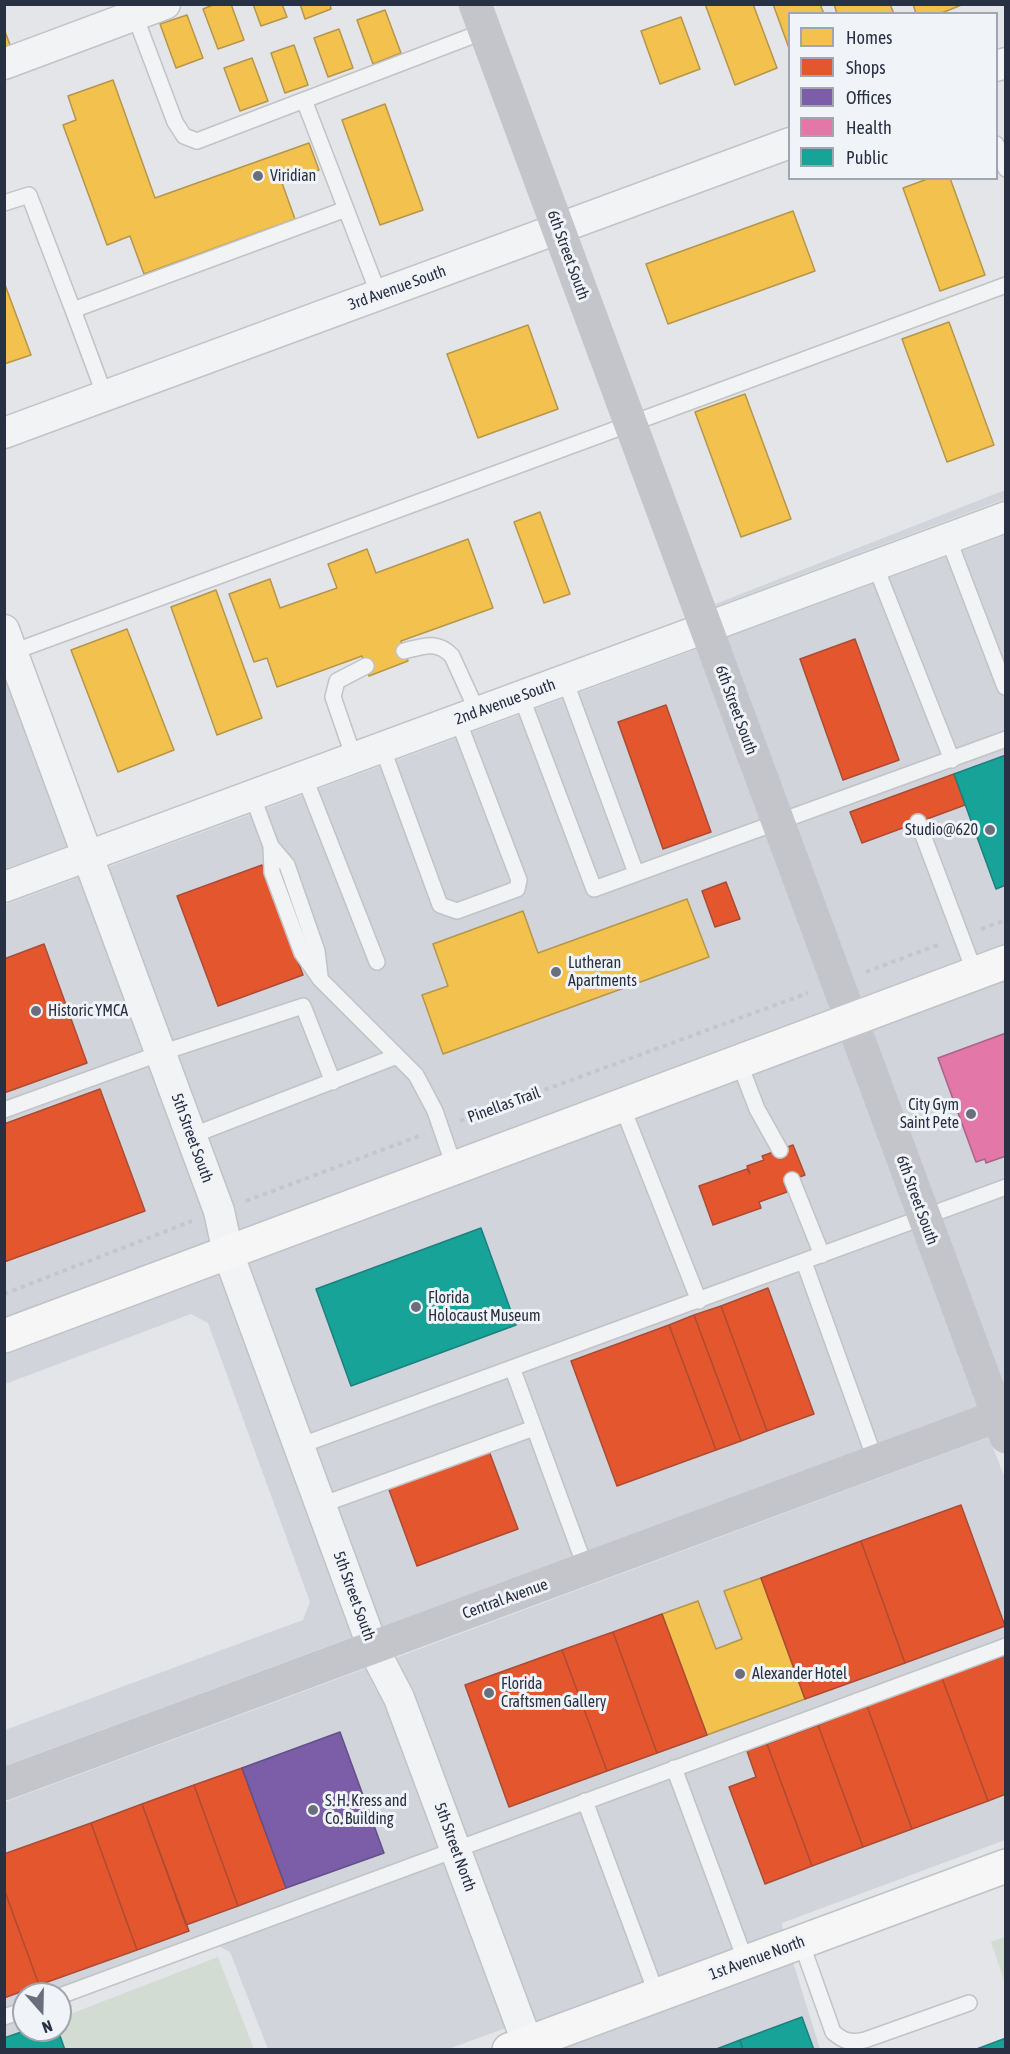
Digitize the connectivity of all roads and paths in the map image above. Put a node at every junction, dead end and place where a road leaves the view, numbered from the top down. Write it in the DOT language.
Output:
graph roads {
  1 [pos="165,4"];
  2 [pos="135,16"];
  3 [pos="480,18"];
  4 [pos="4,64"];
  5 [pos="304,100"];
  6 [pos="788,143"];
  7 [pos="998,150"];
  8 [pos="1005,169"];
  9 [pos="4,203"];
  10 [pos="346,209"];
  11 [pos="558,228"];
  12 [pos="1005,285"];
  13 [pos="379,295"];
  14 [pos="73,310"];
  15 [pos="105,396"];
  16 [pos="630,424"];
  17 [pos="4,433"];
  18 [pos="1005,517"];
  19 [pos="948,538"];
  20 [pos="875,565"];
  21 [pos="706,628"];
  22 [pos="9,641"];
  23 [pos="404,651"];
  24 [pos="366,666"];
  25 [pos="565,680"];
  26 [pos="1005,687"];
  27 [pos="521,696"];
  28 [pos="468,716"];
  29 [pos="1005,739"];
  30 [pos="382,747"];
  31 [pos="354,758"];
  32 [pos="952,760"];
  33 [pos="304,776"];
  34 [pos="252,795"];
  35 [pos="918,822"];
  36 [pos="778,824"];
  37 [pos="88,856"];
  38 [pos="636,873"];
  39 [pos="4,887"];
  40 [pos="1005,920"];
  41 [pos="961,937"];
  42 [pos="377,962"];
  43 [pos="1005,962"];
  44 [pos="975,973"];
  45 [pos="837,983"];
  46 [pos="850,1019"];
  47 [pos="161,1053"];
  48 [pos="397,1056"];
  49 [pos="738,1062"];
  50 [pos="333,1082"];
  51 [pos="622,1106"];
  52 [pos="4,1110"];
  53 [pos="442,1128"];
  54 [pos="191,1136"];
  55 [pos="780,1150"];
  56 [pos="455,1169"];
  57 [pos="792,1180"];
  58 [pos="1005,1187"];
  59 [pos="219,1211"];
  60 [pos="924,1218"];
  61 [pos="228,1253"];
  62 [pos="822,1255"];
  63 [pos="804,1262"];
  64 [pos="4,1293"];
  65 [pos="699,1300"];
  66 [pos="4,1336"];
  67 [pos="513,1370"];
  68 [pos="1003,1422"];
  69 [pos="534,1428"];
  70 [pos="299,1446"];
  71 [pos="876,1462"];
  72 [pos="321,1505"];
  73 [pos="586,1569"];
  74 [pos="1005,1646"];
  75 [pos="373,1648"];
  76 [pos="674,1768"];
  77 [pos="4,1784"];
  78 [pos="585,1801"];
  79 [pos="456,1850"];
  80 [pos="1005,1866"];
  81 [pos="801,1941"];
  82 [pos="746,1962"];
  83 [pos="72,1992"];
  84 [pos="657,1995"];
  85 [pos="969,2003"];
  86 [pos="522,2047"];
  1 -- 2 [label="street"];
  2 -- 4 [label="street"];
  2 -- 5 [label="lane"];
  3 -- 5 [label="lane"];
  3 -- 11 [label="street, 6th Street South"];
  5 -- 10 [label="lane"];
  6 -- 11 [label="street, 3rd Avenue South"];
  7 -- 8 [label="lane"];
  9 -- 14 [label="lane"];
  10 -- 13 [label="lane"];
  10 -- 14 [label="lane"];
  11 -- 13 [label="street, 3rd Avenue South"];
  11 -- 16 [label="street, 6th Street South"];
  12 -- 16 [label="lane"];
  13 -- 15 [label="street, 3rd Avenue South"];
  14 -- 15 [label="lane"];
  15 -- 17 [label="street, 3rd Avenue South"];
  16 -- 21 [label="street, 6th Street South"];
  16 -- 22 [label="lane"];
  18 -- 19 [label="street, 2nd Avenue South"];
  19 -- 20 [label="street, 2nd Avenue South"];
  19 -- 26 [label="lane"];
  20 -- 21 [label="street, 2nd Avenue South"];
  20 -- 32 [label="lane"];
  21 -- 25 [label="street, 2nd Avenue South"];
  21 -- 36 [label="street, 6th Street South"];
  22 -- 37 [label="street, 5th Street South"];
  23 -- 28 [label="lane"];
  24 -- 31 [label="lane"];
  25 -- 27 [label="street, 2nd Avenue South"];
  25 -- 38 [label="lane"];
  27 -- 28 [label="street, 2nd Avenue South"];
  27 -- 38 [label="lane"];
  28 -- 30 [label="street, 2nd Avenue South"];
  28 -- 30 [label="lane"];
  29 -- 32 [label="lane"];
  30 -- 31 [label="street, 2nd Avenue South"];
  31 -- 33 [label="street, 2nd Avenue South"];
  32 -- 36 [label="lane"];
  33 -- 34 [label="street, 2nd Avenue South"];
  33 -- 42 [label="lane"];
  34 -- 37 [label="street, 2nd Avenue South"];
  34 -- 48 [label="lane"];
  35 -- 41 [label="lane"];
  36 -- 38 [label="lane"];
  36 -- 45 [label="street, 6th Street South"];
  37 -- 39 [label="street, 2nd Avenue South"];
  37 -- 47 [label="street, 5th Street South"];
  40 -- 41 [label="path, Pinellas Trail"];
  41 -- 44 [label="lane"];
  41 -- 45 [label="path, Pinellas Trail"];
  43 -- 44 [label="main road"];
  44 -- 46 [label="main road"];
  45 -- 46 [label="street, 6th Street South"];
  45 -- 53 [label="path, Pinellas Trail"];
  46 -- 49 [label="main road"];
  46 -- 60 [label="street, 6th Street South"];
  47 -- 50 [label="lane"];
  47 -- 52 [label="lane"];
  47 -- 54 [label="street, 5th Street South"];
  48 -- 50 [label="lane"];
  48 -- 53 [label="lane"];
  49 -- 51 [label="main road"];
  49 -- 55 [label="lane"];
  50 -- 54 [label="lane"];
  51 -- 56 [label="main road"];
  51 -- 65 [label="lane"];
  53 -- 56 [label="lane"];
  53 -- 59 [label="path, Pinellas Trail"];
  54 -- 59 [label="street, 5th Street South"];
  56 -- 61 [label="main road"];
  57 -- 62 [label="lane"];
  58 -- 60 [label="lane"];
  59 -- 61 [label="street, 5th Street South"];
  59 -- 64 [label="path, Pinellas Trail"];
  60 -- 62 [label="lane"];
  60 -- 68 [label="street, 6th Street South"];
  61 -- 66 [label="main road"];
  61 -- 70 [label="street, 5th Street South"];
  62 -- 63 [label="lane"];
  63 -- 65 [label="lane"];
  63 -- 71 [label="lane"];
  65 -- 67 [label="lane"];
  67 -- 69 [label="lane"];
  67 -- 70 [label="lane"];
  68 -- 71 [label="street, Central Avenue"];
  69 -- 72 [label="lane"];
  69 -- 73 [label="lane"];
  70 -- 72 [label="street, 5th Street South"];
  71 -- 73 [label="street, Central Avenue"];
  72 -- 75 [label="street, 5th Street South"];
  73 -- 75 [label="street, Central Avenue"];
  74 -- 76 [label="lane"];
  75 -- 77 [label="street, Central Avenue"];
  75 -- 79 [label="street, 5th Street North"];
  76 -- 78 [label="lane"];
  76 -- 82 [label="lane"];
  78 -- 79 [label="lane"];
  78 -- 84 [label="lane"];
  79 -- 83 [label="lane"];
  79 -- 86 [label="street, 5th Street North"];
  80 -- 81 [label="main road, 1st Avenue North"];
  81 -- 82 [label="main road, 1st Avenue North"];
  81 -- 85 [label="lane"];
  82 -- 84 [label="main road, 1st Avenue North"];
  84 -- 86 [label="main road, 1st Avenue North"];
}
